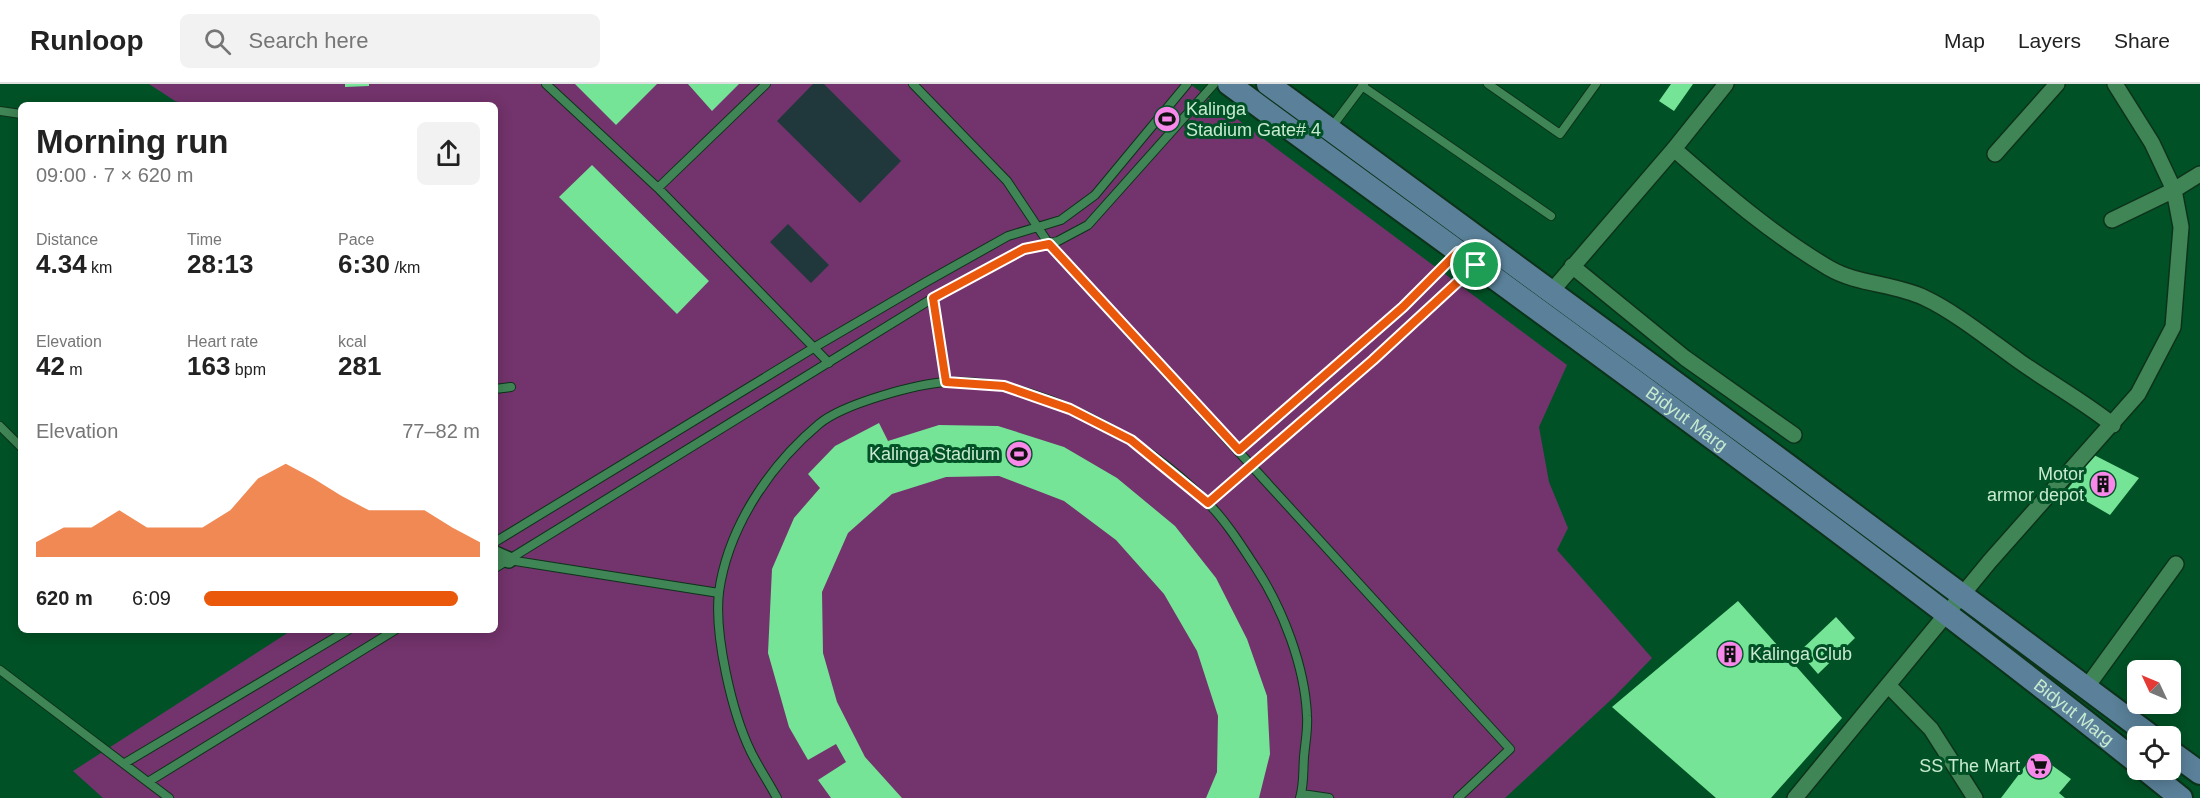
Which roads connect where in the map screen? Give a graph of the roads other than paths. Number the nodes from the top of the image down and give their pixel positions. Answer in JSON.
{"nodes":[{"id":1,"x":546,"y":84,"type":"edge"},
{"id":2,"x":766,"y":84,"type":"edge"},
{"id":3,"x":913,"y":84,"type":"edge"},
{"id":4,"x":1187,"y":84,"type":"edge"},
{"id":5,"x":1214,"y":84,"type":"edge"},
{"id":6,"x":1229,"y":84,"type":"edge"},
{"id":7,"x":1268,"y":84,"type":"edge"},
{"id":8,"x":1488,"y":84,"type":"edge"},
{"id":9,"x":1596,"y":84,"type":"edge"},
{"id":10,"x":1726,"y":84,"type":"edge"},
{"id":11,"x":2056,"y":84,"type":"edge"},
{"id":12,"x":2115,"y":84,"type":"edge"},
{"id":13,"x":1363,"y":85,"type":"edge"},
{"id":14,"x":0,"y":111,"type":"edge"},
{"id":15,"x":18,"y":114,"type":"edge"},
{"id":16,"x":1330,"y":129,"type":"junction"},
{"id":17,"x":1674,"y":149,"type":"junction"},
{"id":18,"x":1995,"y":154,"type":"dead end"},
{"id":19,"x":2200,"y":174,"type":"edge"},
{"id":20,"x":658,"y":189,"type":"junction"},
{"id":21,"x":2174,"y":190,"type":"junction"},
{"id":22,"x":1551,"y":216,"type":"dead end"},
{"id":23,"x":2112,"y":220,"type":"dead end"},
{"id":24,"x":1035,"y":226,"type":"junction"},
{"id":25,"x":1049,"y":244,"type":"junction"},
{"id":26,"x":1458,"y":252,"type":"junction"},
{"id":27,"x":1476,"y":265,"type":"junction"},
{"id":28,"x":1572,"y":266,"type":"junction"},
{"id":29,"x":1551,"y":292,"type":"junction"},
{"id":30,"x":933,"y":298,"type":"junction"},
{"id":31,"x":814,"y":346,"type":"junction"},
{"id":32,"x":829,"y":363,"type":"junction"},
{"id":33,"x":946,"y":382,"type":"junction"},
{"id":34,"x":511,"y":387,"type":"dead end"},
{"id":35,"x":498,"y":389,"type":"edge"},
{"id":36,"x":2113,"y":425,"type":"junction"},
{"id":37,"x":0,"y":426,"type":"edge"},
{"id":38,"x":1794,"y":435,"type":"dead end"},
{"id":39,"x":18,"y":444,"type":"edge"},
{"id":40,"x":1239,"y":450,"type":"junction"},
{"id":41,"x":1251,"y":464,"type":"junction"},
{"id":42,"x":1208,"y":503,"type":"junction"},
{"id":43,"x":498,"y":540,"type":"edge"},
{"id":44,"x":502,"y":557,"type":"edge"},
{"id":45,"x":2176,"y":564,"type":"dead end"},
{"id":46,"x":719,"y":593,"type":"junction"},
{"id":47,"x":1961,"y":595,"type":"junction"},
{"id":48,"x":1946,"y":613,"type":"junction"},
{"id":49,"x":343,"y":633,"type":"edge"},
{"id":50,"x":389,"y":633,"type":"edge"},
{"id":51,"x":0,"y":670,"type":"edge"},
{"id":52,"x":1888,"y":685,"type":"junction"},
{"id":53,"x":2086,"y":688,"type":"junction"},
{"id":54,"x":2137,"y":726,"type":"edge"},
{"id":55,"x":2127,"y":754,"type":"edge"},
{"id":56,"x":2181,"y":759,"type":"edge"},
{"id":57,"x":125,"y":763,"type":"junction"},
{"id":58,"x":2200,"y":773,"type":"edge"},
{"id":59,"x":2158,"y":780,"type":"edge"},
{"id":60,"x":148,"y":782,"type":"junction"},
{"id":61,"x":1301,"y":796,"type":"edge"},
{"id":62,"x":169,"y":798,"type":"edge"},
{"id":63,"x":777,"y":798,"type":"edge"},
{"id":64,"x":1329,"y":798,"type":"edge"},
{"id":65,"x":1458,"y":798,"type":"edge"},
{"id":66,"x":1795,"y":798,"type":"edge"},
{"id":67,"x":1975,"y":798,"type":"edge"},
{"id":68,"x":2181,"y":798,"type":"edge"}],
"edges":[{"from":1,"to":20,"type":"lane"},
{"from":2,"to":20,"type":"lane"},
{"from":3,"to":24,"type":"lane"},
{"from":4,"to":24,"type":"lane"},
{"from":5,"to":25,"type":"lane"},
{"from":6,"to":26,"type":"main road","name":"Bidyut Marg"},
{"from":7,"to":16,"type":"main road","name":"Bidyut Marg"},
{"from":8,"to":9,"type":"lane"},
{"from":10,"to":17,"type":"street"},
{"from":11,"to":18,"type":"street"},
{"from":12,"to":21,"type":"street"},
{"from":13,"to":16,"type":"lane"},
{"from":13,"to":22,"type":"lane"},
{"from":14,"to":15,"type":"lane"},
{"from":16,"to":29,"type":"main road","name":"Bidyut Marg"},
{"from":17,"to":28,"type":"street"},
{"from":17,"to":36,"type":"street"},
{"from":19,"to":21,"type":"street"},
{"from":20,"to":31,"type":"lane"},
{"from":21,"to":23,"type":"street"},
{"from":21,"to":36,"type":"street"},
{"from":24,"to":25,"type":"lane"},
{"from":24,"to":31,"type":"lane"},
{"from":25,"to":30,"type":"lane"},
{"from":25,"to":40,"type":"lane"},
{"from":26,"to":27,"type":"main road","name":"Bidyut Marg"},
{"from":26,"to":40,"type":"lane"},
{"from":27,"to":41,"type":"lane"},
{"from":27,"to":48,"type":"main road","name":"Bidyut Marg"},
{"from":28,"to":29,"type":"street"},
{"from":28,"to":38,"type":"street"},
{"from":29,"to":47,"type":"main road","name":"Bidyut Marg"},
{"from":30,"to":32,"type":"lane"},
{"from":30,"to":33,"type":"lane"},
{"from":31,"to":32,"type":"lane"},
{"from":31,"to":43,"type":"lane"},
{"from":32,"to":44,"type":"lane"},
{"from":33,"to":42,"type":"lane"},
{"from":33,"to":46,"type":"lane"},
{"from":34,"to":35,"type":"lane"},
{"from":36,"to":47,"type":"street"},
{"from":37,"to":39,"type":"lane"},
{"from":40,"to":41,"type":"lane"},
{"from":41,"to":42,"type":"lane"},
{"from":41,"to":65,"type":"lane"},
{"from":42,"to":61,"type":"lane"},
{"from":44,"to":46,"type":"lane"},
{"from":45,"to":53,"type":"street"},
{"from":46,"to":63,"type":"lane"},
{"from":47,"to":48,"type":"street"},
{"from":47,"to":53,"type":"main road","name":"Bidyut Marg"},
{"from":48,"to":52,"type":"street"},
{"from":48,"to":55,"type":"main road","name":"Bidyut Marg"},
{"from":49,"to":57,"type":"lane"},
{"from":50,"to":60,"type":"lane"},
{"from":51,"to":57,"type":"lane"},
{"from":52,"to":66,"type":"street"},
{"from":52,"to":67,"type":"street"},
{"from":53,"to":54,"type":"main road","name":"Bidyut Marg"},
{"from":56,"to":58,"type":"main road"},
{"from":57,"to":60,"type":"lane"},
{"from":59,"to":68,"type":"main road"},
{"from":60,"to":62,"type":"lane"},
{"from":61,"to":64,"type":"lane"}]}
